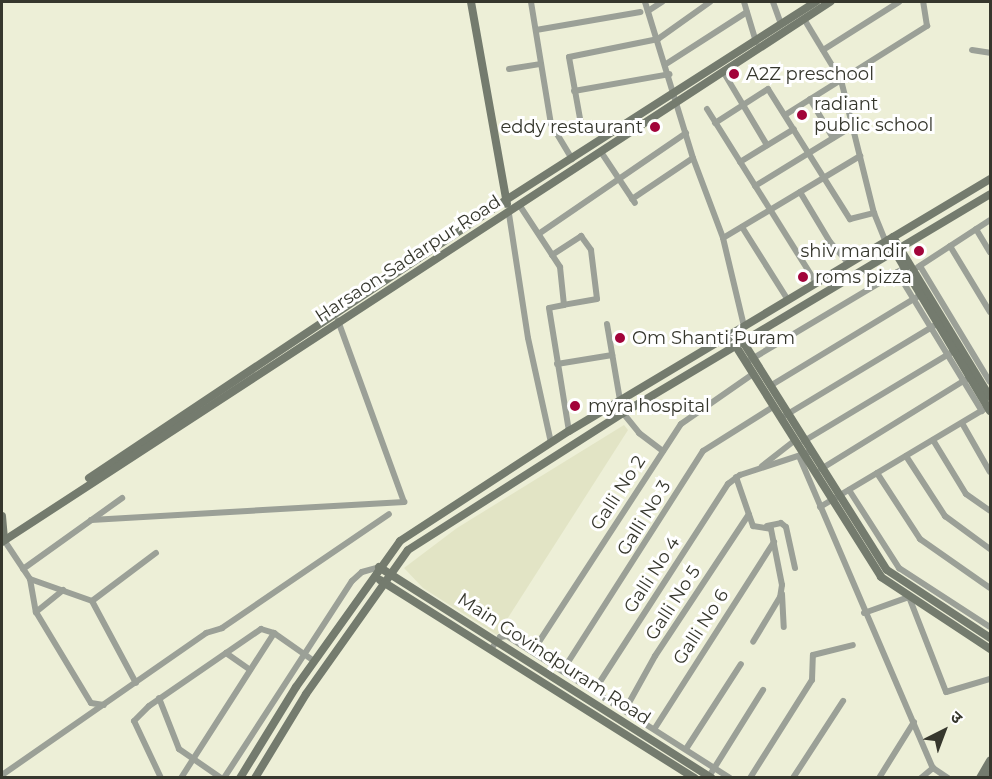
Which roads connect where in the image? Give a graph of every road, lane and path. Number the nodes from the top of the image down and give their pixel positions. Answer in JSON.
{"nodes":[{"id":1,"x":471,"y":2,"type":"edge"},
{"id":2,"x":531,"y":2,"type":"edge"},
{"id":3,"x":645,"y":2,"type":"edge"},
{"id":4,"x":662,"y":2,"type":"edge"},
{"id":5,"x":710,"y":2,"type":"edge"},
{"id":6,"x":744,"y":2,"type":"edge"},
{"id":7,"x":773,"y":2,"type":"edge"},
{"id":8,"x":816,"y":2,"type":"edge"},
{"id":9,"x":830,"y":2,"type":"edge"},
{"id":10,"x":899,"y":2,"type":"edge"},
{"id":11,"x":923,"y":2,"type":"edge"},
{"id":12,"x":648,"y":11,"type":"junction"},
{"id":13,"x":640,"y":12,"type":"dead end"},
{"id":14,"x":747,"y":12,"type":"junction"},
{"id":15,"x":804,"y":19,"type":"junction"},
{"id":16,"x":781,"y":24,"type":"junction"},
{"id":17,"x":536,"y":30,"type":"junction"},
{"id":18,"x":658,"y":39,"type":"junction"},
{"id":19,"x":756,"y":42,"type":"junction"},
{"id":20,"x":823,"y":50,"type":"junction"},
{"id":21,"x":972,"y":50,"type":"dead end"},
{"id":22,"x":990,"y":53,"type":"edge"},
{"id":23,"x":540,"y":64,"type":"junction"},
{"id":24,"x":666,"y":64,"type":"junction"},
{"id":25,"x":509,"y":69,"type":"dead end"},
{"id":26,"x":724,"y":73,"type":"junction"},
{"id":27,"x":670,"y":74,"type":"junction"},
{"id":28,"x":841,"y":80,"type":"junction"},
{"id":29,"x":574,"y":92,"type":"junction"},
{"id":30,"x":676,"y":98,"type":"junction"},
{"id":31,"x":810,"y":99,"type":"junction"},
{"id":32,"x":743,"y":105,"type":"junction"},
{"id":33,"x":706,"y":109,"type":"dead end"},
{"id":34,"x":785,"y":115,"type":"junction"},
{"id":35,"x":715,"y":123,"type":"junction"},
{"id":36,"x":581,"y":124,"type":"dead end"},
{"id":37,"x":853,"y":126,"type":"junction"},
{"id":38,"x":794,"y":129,"type":"junction"},
{"id":39,"x":686,"y":133,"type":"junction"},
{"id":40,"x":833,"y":138,"type":"junction"},
{"id":41,"x":767,"y":145,"type":"junction"},
{"id":42,"x":601,"y":152,"type":"junction"},
{"id":43,"x":809,"y":153,"type":"junction"},
{"id":44,"x":860,"y":156,"type":"junction"},
{"id":45,"x":693,"y":158,"type":"junction"},
{"id":46,"x":572,"y":159,"type":"junction"},
{"id":47,"x":740,"y":162,"type":"junction"},
{"id":48,"x":825,"y":177,"type":"junction"},
{"id":49,"x":619,"y":179,"type":"junction"},
{"id":50,"x":990,"y":179,"type":"edge"},
{"id":51,"x":755,"y":186,"type":"junction"},
{"id":52,"x":800,"y":192,"type":"junction"},
{"id":53,"x":990,"y":194,"type":"edge"},
{"id":54,"x":506,"y":200,"type":"junction"},
{"id":55,"x":520,"y":206,"type":"junction"},
{"id":56,"x":770,"y":210,"type":"junction"},
{"id":57,"x":874,"y":213,"type":"junction"},
{"id":58,"x":509,"y":214,"type":"junction"},
{"id":59,"x":990,"y":220,"type":"edge"},
{"id":60,"x":742,"y":227,"type":"junction"},
{"id":61,"x":976,"y":229,"type":"junction"},
{"id":62,"x":540,"y":233,"type":"junction"},
{"id":63,"x":723,"y":238,"type":"junction"},
{"id":64,"x":889,"y":240,"type":"junction"},
{"id":65,"x":950,"y":246,"type":"junction"},
{"id":66,"x":897,"y":250,"type":"junction"},
{"id":67,"x":990,"y":252,"type":"edge"},
{"id":68,"x":552,"y":255,"type":"junction"},
{"id":69,"x":849,"y":264,"type":"junction"},
{"id":70,"x":908,"y":269,"type":"junction"},
{"id":71,"x":816,"y":284,"type":"junction"},
{"id":72,"x":917,"y":297,"type":"junction"},
{"id":73,"x":788,"y":300,"type":"junction"},
{"id":74,"x":564,"y":305,"type":"junction"},
{"id":75,"x":990,"y":312,"type":"edge"},
{"id":76,"x":336,"y":313,"type":"junction"},
{"id":77,"x":338,"y":323,"type":"junction"},
{"id":78,"x":607,"y":324,"type":"dead end"},
{"id":79,"x":934,"y":326,"type":"junction"},
{"id":80,"x":736,"y":331,"type":"junction"},
{"id":81,"x":738,"y":343,"type":"junction"},
{"id":82,"x":951,"y":353,"type":"junction"},
{"id":83,"x":612,"y":355,"type":"junction"},
{"id":84,"x":749,"y":360,"type":"junction"},
{"id":85,"x":557,"y":364,"type":"junction"},
{"id":86,"x":753,"y":374,"type":"junction"},
{"id":87,"x":967,"y":379,"type":"junction"},
{"id":88,"x":990,"y":382,"type":"edge"},
{"id":89,"x":770,"y":386,"type":"junction"},
{"id":90,"x":990,"y":397,"type":"edge"},
{"id":91,"x":620,"y":400,"type":"junction"},
{"id":92,"x":773,"y":407,"type":"junction"},
{"id":93,"x":987,"y":409,"type":"edge"},
{"id":94,"x":623,"y":413,"type":"junction"},
{"id":95,"x":784,"y":416,"type":"junction"},
{"id":96,"x":962,"y":423,"type":"junction"},
{"id":97,"x":569,"y":431,"type":"junction"},
{"id":98,"x":933,"y":440,"type":"junction"},
{"id":99,"x":794,"y":441,"type":"junction"},
{"id":100,"x":804,"y":441,"type":"junction"},
{"id":101,"x":551,"y":443,"type":"junction"},
{"id":102,"x":663,"y":451,"type":"junction"},
{"id":103,"x":804,"y":454,"type":"junction"},
{"id":104,"x":906,"y":456,"type":"junction"},
{"id":105,"x":758,"y":469,"type":"junction"},
{"id":106,"x":820,"y":469,"type":"junction"},
{"id":107,"x":990,"y":472,"type":"edge"},
{"id":108,"x":877,"y":473,"type":"junction"},
{"id":109,"x":736,"y":477,"type":"junction"},
{"id":110,"x":849,"y":490,"type":"junction"},
{"id":111,"x":122,"y":498,"type":"dead end"},
{"id":112,"x":834,"y":499,"type":"junction"},
{"id":113,"x":820,"y":507,"type":"junction"},
{"id":114,"x":990,"y":511,"type":"edge"},
{"id":115,"x":389,"y":514,"type":"dead end"},
{"id":116,"x":749,"y":514,"type":"junction"},
{"id":117,"x":2,"y":516,"type":"edge"},
{"id":118,"x":91,"y":520,"type":"junction"},
{"id":119,"x":767,"y":525,"type":"junction"},
{"id":120,"x":2,"y":538,"type":"edge"},
{"id":121,"x":774,"y":542,"type":"junction"},
{"id":122,"x":990,"y":549,"type":"edge"},
{"id":123,"x":156,"y":553,"type":"dead end"},
{"id":124,"x":379,"y":567,"type":"junction"},
{"id":125,"x":23,"y":568,"type":"junction"},
{"id":126,"x":795,"y":568,"type":"dead end"},
{"id":127,"x":389,"y":574,"type":"junction"},
{"id":128,"x":373,"y":575,"type":"junction"},
{"id":129,"x":30,"y":579,"type":"junction"},
{"id":130,"x":383,"y":582,"type":"junction"},
{"id":131,"x":990,"y":588,"type":"edge"},
{"id":132,"x":63,"y":590,"type":"junction"},
{"id":133,"x":782,"y":590,"type":"junction"},
{"id":134,"x":909,"y":597,"type":"junction"},
{"id":135,"x":92,"y":601,"type":"junction"},
{"id":136,"x":36,"y":612,"type":"junction"},
{"id":137,"x":864,"y":613,"type":"junction"},
{"id":138,"x":784,"y":627,"type":"dead end"},
{"id":139,"x":990,"y":627,"type":"edge"},
{"id":140,"x":274,"y":633,"type":"junction"},
{"id":141,"x":990,"y":638,"type":"edge"},
{"id":142,"x":753,"y":642,"type":"dead end"},
{"id":143,"x":494,"y":645,"type":"junction"},
{"id":144,"x":853,"y":645,"type":"dead end"},
{"id":145,"x":990,"y":648,"type":"edge"},
{"id":146,"x":533,"y":651,"type":"junction"},
{"id":147,"x":226,"y":653,"type":"junction"},
{"id":148,"x":303,"y":654,"type":"junction"},
{"id":149,"x":314,"y":661,"type":"junction"},
{"id":150,"x":741,"y":664,"type":"dead end"},
{"id":151,"x":250,"y":670,"type":"junction"},
{"id":152,"x":563,"y":670,"type":"junction"},
{"id":153,"x":990,"y":679,"type":"edge"},
{"id":154,"x":136,"y":683,"type":"junction"},
{"id":155,"x":594,"y":690,"type":"junction"},
{"id":156,"x":763,"y":690,"type":"dead end"},
{"id":157,"x":159,"y":698,"type":"junction"},
{"id":158,"x":843,"y":701,"type":"dead end"},
{"id":159,"x":104,"y":705,"type":"junction"},
{"id":160,"x":625,"y":710,"type":"junction"},
{"id":161,"x":914,"y":722,"type":"junction"},
{"id":162,"x":654,"y":728,"type":"junction"},
{"id":163,"x":686,"y":749,"type":"junction"},
{"id":164,"x":192,"y":759,"type":"junction"},
{"id":165,"x":990,"y":761,"type":"edge"},
{"id":166,"x":714,"y":767,"type":"junction"},
{"id":167,"x":933,"y":768,"type":"junction"},
{"id":168,"x":2,"y":775,"type":"edge"},
{"id":169,"x":160,"y":777,"type":"edge"},
{"id":170,"x":181,"y":777,"type":"edge"},
{"id":171,"x":222,"y":777,"type":"edge"},
{"id":172,"x":240,"y":777,"type":"edge"},
{"id":173,"x":255,"y":777,"type":"edge"},
{"id":174,"x":695,"y":777,"type":"edge"},
{"id":175,"x":710,"y":777,"type":"edge"},
{"id":176,"x":730,"y":777,"type":"edge"},
{"id":177,"x":750,"y":777,"type":"edge"},
{"id":178,"x":793,"y":777,"type":"edge"},
{"id":179,"x":879,"y":777,"type":"edge"},
{"id":180,"x":921,"y":777,"type":"edge"},
{"id":181,"x":948,"y":777,"type":"edge"},
{"id":182,"x":980,"y":777,"type":"edge"}],
"edges":[{"from":1,"to":54,"type":"street"},
{"from":2,"to":17,"type":"street"},
{"from":3,"to":12,"type":"street"},
{"from":4,"to":12,"type":"street"},
{"from":5,"to":18,"type":"street"},
{"from":6,"to":14,"type":"street"},
{"from":7,"to":16,"type":"street"},
{"from":8,"to":16,"type":"street","name":"Harsaon-Sadarpur Road"},
{"from":9,"to":15,"type":"street","name":"Harsaon-Sadarpur Road"},
{"from":10,"to":20,"type":"street"},
{"from":11,"to":28,"type":"street"},
{"from":12,"to":18,"type":"street"},
{"from":13,"to":17,"type":"street"},
{"from":14,"to":19,"type":"street"},
{"from":14,"to":24,"type":"street"},
{"from":15,"to":20,"type":"street"},
{"from":15,"to":26,"type":"street","name":"Harsaon-Sadarpur Road"},
{"from":16,"to":19,"type":"street","name":"Harsaon-Sadarpur Road"},
{"from":17,"to":23,"type":"street"},
{"from":18,"to":24,"type":"street"},
{"from":18,"to":29,"type":"street"},
{"from":19,"to":30,"type":"street","name":"Harsaon-Sadarpur Road"},
{"from":20,"to":28,"type":"street"},
{"from":21,"to":22,"type":"street"},
{"from":23,"to":25,"type":"street"},
{"from":23,"to":46,"type":"street"},
{"from":24,"to":27,"type":"street"},
{"from":26,"to":30,"type":"street","name":"Harsaon-Sadarpur Road"},
{"from":26,"to":32,"type":"street"},
{"from":27,"to":29,"type":"street"},
{"from":27,"to":30,"type":"street"},
{"from":28,"to":31,"type":"street"},
{"from":28,"to":37,"type":"street"},
{"from":29,"to":36,"type":"street"},
{"from":30,"to":39,"type":"street"},
{"from":30,"to":42,"type":"street","name":"Harsaon-Sadarpur Road"},
{"from":30,"to":46,"type":"street","name":"Harsaon-Sadarpur Road"},
{"from":31,"to":34,"type":"street"},
{"from":31,"to":40,"type":"street"},
{"from":32,"to":34,"type":"street"},
{"from":32,"to":35,"type":"street"},
{"from":32,"to":41,"type":"street"},
{"from":33,"to":35,"type":"street"},
{"from":34,"to":38,"type":"street"},
{"from":35,"to":47,"type":"street"},
{"from":37,"to":40,"type":"street"},
{"from":37,"to":44,"type":"street"},
{"from":38,"to":41,"type":"street"},
{"from":38,"to":43,"type":"street"},
{"from":39,"to":45,"type":"street"},
{"from":39,"to":49,"type":"street"},
{"from":40,"to":43,"type":"street"},
{"from":41,"to":47,"type":"street"},
{"from":42,"to":49,"type":"street"},
{"from":42,"to":55,"type":"street","name":"Harsaon-Sadarpur Road"},
{"from":43,"to":48,"type":"street"},
{"from":43,"to":51,"type":"street"},
{"from":44,"to":48,"type":"street"},
{"from":44,"to":57,"type":"street"},
{"from":45,"to":49,"type":"street"},
{"from":45,"to":63,"type":"street"},
{"from":46,"to":54,"type":"street","name":"Harsaon-Sadarpur Road"},
{"from":47,"to":51,"type":"street"},
{"from":48,"to":52,"type":"street"},
{"from":48,"to":57,"type":"street"},
{"from":49,"to":62,"type":"street"},
{"from":50,"to":64,"type":"street"},
{"from":51,"to":56,"type":"street"},
{"from":52,"to":56,"type":"street"},
{"from":52,"to":69,"type":"street"},
{"from":53,"to":66,"type":"street"},
{"from":54,"to":58,"type":"street"},
{"from":54,"to":76,"type":"street","name":"Harsaon-Sadarpur Road"},
{"from":55,"to":58,"type":"street","name":"Harsaon-Sadarpur Road"},
{"from":55,"to":62,"type":"street"},
{"from":56,"to":60,"type":"street"},
{"from":56,"to":71,"type":"street"},
{"from":57,"to":64,"type":"street"},
{"from":58,"to":77,"type":"street","name":"Harsaon-Sadarpur Road"},
{"from":58,"to":101,"type":"street"},
{"from":59,"to":61,"type":"street"},
{"from":60,"to":63,"type":"street"},
{"from":60,"to":73,"type":"street"},
{"from":61,"to":65,"type":"street"},
{"from":61,"to":67,"type":"street"},
{"from":62,"to":68,"type":"street"},
{"from":63,"to":80,"type":"street"},
{"from":64,"to":66,"type":"street"},
{"from":64,"to":69,"type":"street"},
{"from":65,"to":70,"type":"street"},
{"from":65,"to":75,"type":"street"},
{"from":66,"to":70,"type":"street"},
{"from":66,"to":81,"type":"street"},
{"from":68,"to":74,"type":"street"},
{"from":68,"to":74,"type":"street"},
{"from":69,"to":71,"type":"street"},
{"from":70,"to":72,"type":"street"},
{"from":70,"to":84,"type":"street"},
{"from":70,"to":88,"type":"street"},
{"from":70,"to":90,"type":"street"},
{"from":71,"to":73,"type":"street"},
{"from":72,"to":79,"type":"street"},
{"from":72,"to":89,"type":"street"},
{"from":73,"to":80,"type":"street"},
{"from":74,"to":85,"type":"street"},
{"from":76,"to":77,"type":"street"},
{"from":76,"to":120,"type":"street","name":"Harsaon-Sadarpur Road"},
{"from":77,"to":118,"type":"street"},
{"from":77,"to":120,"type":"street","name":"Harsaon-Sadarpur Road"},
{"from":78,"to":83,"type":"street"},
{"from":79,"to":82,"type":"street"},
{"from":79,"to":95,"type":"street"},
{"from":80,"to":81,"type":"street"},
{"from":80,"to":91,"type":"street"},
{"from":81,"to":84,"type":"street"},
{"from":81,"to":94,"type":"street"},
{"from":82,"to":87,"type":"street"},
{"from":82,"to":100,"type":"street"},
{"from":83,"to":85,"type":"street"},
{"from":83,"to":91,"type":"street"},
{"from":84,"to":86,"type":"street"},
{"from":84,"to":89,"type":"street"},
{"from":85,"to":97,"type":"street"},
{"from":86,"to":92,"type":"street"},
{"from":86,"to":102,"type":"street","name":"Galli No 2"},
{"from":87,"to":93,"type":"street"},
{"from":87,"to":106,"type":"street"},
{"from":89,"to":95,"type":"street"},
{"from":91,"to":97,"type":"street"},
{"from":92,"to":95,"type":"street"},
{"from":92,"to":152,"type":"street","name":"Galli No 3"},
{"from":93,"to":96,"type":"street"},
{"from":94,"to":102,"type":"street"},
{"from":94,"to":127,"type":"street"},
{"from":95,"to":99,"type":"street"},
{"from":95,"to":100,"type":"street"},
{"from":96,"to":98,"type":"street"},
{"from":96,"to":107,"type":"street"},
{"from":97,"to":101,"type":"street"},
{"from":98,"to":104,"type":"street"},
{"from":98,"to":114,"type":"street"},
{"from":99,"to":103,"type":"street"},
{"from":99,"to":105,"type":"street"},
{"from":100,"to":103,"type":"street"},
{"from":101,"to":124,"type":"street"},
{"from":102,"to":146,"type":"street","name":"Galli No 2"},
{"from":103,"to":105,"type":"street"},
{"from":103,"to":106,"type":"street"},
{"from":103,"to":112,"type":"street"},
{"from":103,"to":113,"type":"street"},
{"from":104,"to":108,"type":"street"},
{"from":104,"to":122,"type":"street"},
{"from":105,"to":109,"type":"street"},
{"from":106,"to":112,"type":"street"},
{"from":108,"to":110,"type":"street"},
{"from":108,"to":131,"type":"street"},
{"from":109,"to":116,"type":"street"},
{"from":109,"to":155,"type":"street","name":"Galli No 4"},
{"from":110,"to":112,"type":"street"},
{"from":110,"to":139,"type":"street"},
{"from":111,"to":118,"type":"street"},
{"from":112,"to":113,"type":"street"},
{"from":112,"to":134,"type":"street"},
{"from":112,"to":141,"type":"street"},
{"from":113,"to":137,"type":"street"},
{"from":115,"to":154,"type":"street"},
{"from":116,"to":119,"type":"street"},
{"from":116,"to":160,"type":"street","name":"Galli No 5"},
{"from":117,"to":120,"type":"street"},
{"from":118,"to":125,"type":"street"},
{"from":119,"to":121,"type":"street"},
{"from":119,"to":126,"type":"street"},
{"from":120,"to":125,"type":"street"},
{"from":121,"to":133,"type":"street"},
{"from":121,"to":162,"type":"street","name":"Galli No 6"},
{"from":123,"to":135,"type":"street"},
{"from":124,"to":127,"type":"street","name":"Main Govindpuram Road"},
{"from":124,"to":128,"type":"street"},
{"from":124,"to":148,"type":"street"},
{"from":125,"to":129,"type":"street"},
{"from":127,"to":130,"type":"street"},
{"from":127,"to":143,"type":"street","name":"Main Govindpuram Road"},
{"from":128,"to":130,"type":"street","name":"Main Govindpuram Road"},
{"from":128,"to":149,"type":"street"},
{"from":129,"to":132,"type":"street"},
{"from":129,"to":136,"type":"street"},
{"from":130,"to":143,"type":"street","name":"Main Govindpuram Road"},
{"from":130,"to":173,"type":"street"},
{"from":132,"to":135,"type":"street"},
{"from":132,"to":136,"type":"street"},
{"from":133,"to":138,"type":"street"},
{"from":133,"to":142,"type":"street"},
{"from":134,"to":137,"type":"street"},
{"from":134,"to":145,"type":"street"},
{"from":134,"to":153,"type":"street"},
{"from":135,"to":154,"type":"street"},
{"from":136,"to":159,"type":"street"},
{"from":137,"to":161,"type":"street"},
{"from":140,"to":147,"type":"street"},
{"from":140,"to":148,"type":"street"},
{"from":140,"to":151,"type":"street"},
{"from":143,"to":146,"type":"street"},
{"from":143,"to":174,"type":"street","name":"Main Govindpuram Road"},
{"from":143,"to":175,"type":"street","name":"Main Govindpuram Road"},
{"from":144,"to":177,"type":"street"},
{"from":146,"to":152,"type":"street"},
{"from":147,"to":151,"type":"street"},
{"from":147,"to":157,"type":"street"},
{"from":148,"to":149,"type":"street"},
{"from":148,"to":171,"type":"street"},
{"from":149,"to":172,"type":"street"},
{"from":150,"to":163,"type":"street"},
{"from":151,"to":164,"type":"street"},
{"from":152,"to":155,"type":"street"},
{"from":154,"to":159,"type":"street"},
{"from":155,"to":160,"type":"street"},
{"from":156,"to":166,"type":"street"},
{"from":157,"to":164,"type":"street"},
{"from":157,"to":169,"type":"street"},
{"from":158,"to":178,"type":"street"},
{"from":159,"to":168,"type":"street"},
{"from":160,"to":162,"type":"street"},
{"from":161,"to":167,"type":"street"},
{"from":161,"to":179,"type":"street"},
{"from":162,"to":163,"type":"street"},
{"from":163,"to":166,"type":"street"},
{"from":164,"to":170,"type":"street"},
{"from":164,"to":171,"type":"street"},
{"from":165,"to":182,"type":"street"},
{"from":166,"to":175,"type":"street"},
{"from":166,"to":176,"type":"street"},
{"from":167,"to":180,"type":"street"},
{"from":167,"to":181,"type":"street"}]}
